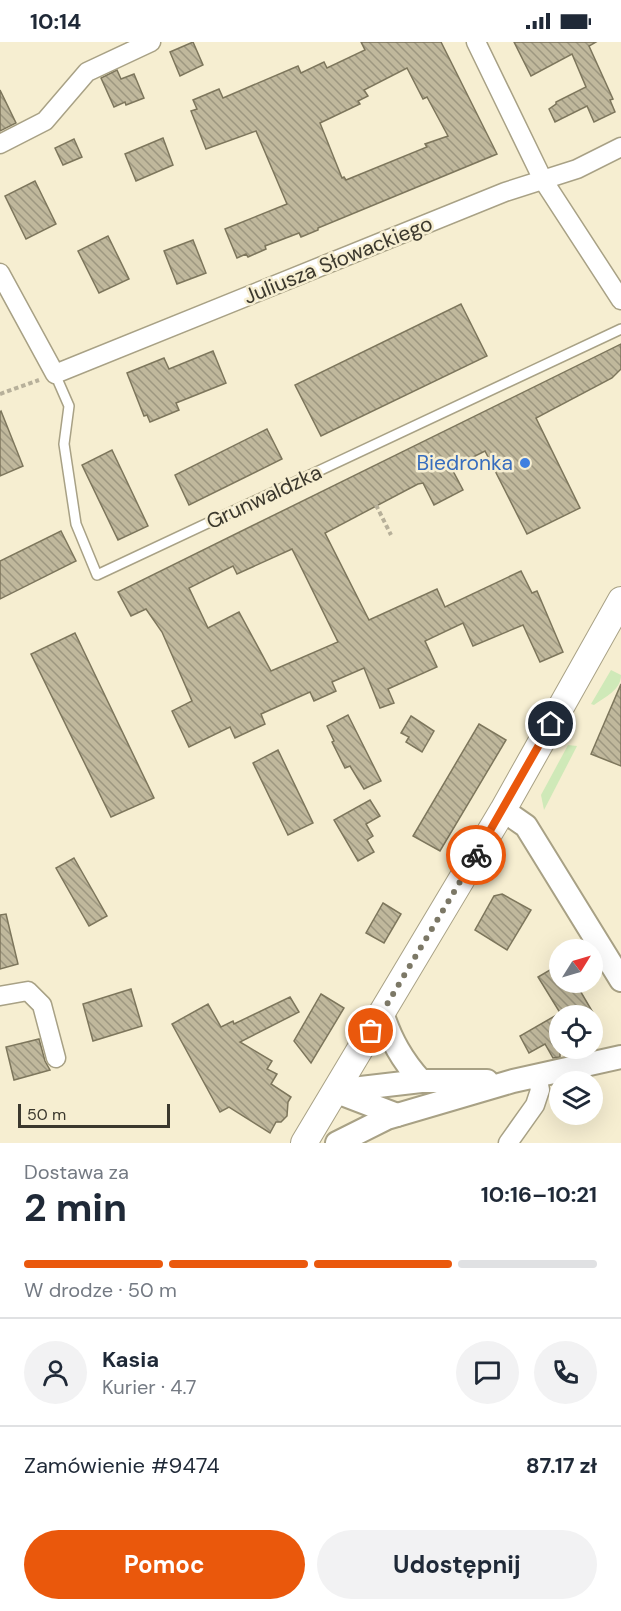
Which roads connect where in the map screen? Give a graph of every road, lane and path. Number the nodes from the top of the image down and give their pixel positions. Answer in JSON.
{"nodes":[{"id":1,"x":151,"y":42,"type":"edge"},
{"id":2,"x":476,"y":42,"type":"edge"},
{"id":3,"x":0,"y":144,"type":"edge"},
{"id":4,"x":621,"y":147,"type":"edge"},
{"id":5,"x":543,"y":180,"type":"junction"},
{"id":6,"x":0,"y":273,"type":"edge"},
{"id":7,"x":621,"y":300,"type":"edge"},
{"id":8,"x":621,"y":329,"type":"edge"},
{"id":9,"x":55,"y":374,"type":"junction"},
{"id":10,"x":0,"y":394,"type":"edge"},
{"id":11,"x":376,"y":505,"type":"dead end"},
{"id":12,"x":391,"y":535,"type":"dead end"},
{"id":13,"x":621,"y":600,"type":"edge"},
{"id":14,"x":503,"y":810,"type":"junction"},
{"id":15,"x":621,"y":980,"type":"edge"},
{"id":16,"x":0,"y":996,"type":"edge"},
{"id":17,"x":382,"y":1014,"type":"junction"},
{"id":18,"x":621,"y":1057,"type":"edge"},
{"id":19,"x":56,"y":1058,"type":"dead end"},
{"id":20,"x":537,"y":1076,"type":"junction"},
{"id":21,"x":420,"y":1081,"type":"junction"},
{"id":22,"x":513,"y":1081,"type":"junction"},
{"id":23,"x":335,"y":1092,"type":"junction"},
{"id":24,"x":397,"y":1115,"type":"junction"},
{"id":25,"x":304,"y":1143,"type":"edge"},
{"id":26,"x":337,"y":1143,"type":"edge"},
{"id":27,"x":508,"y":1143,"type":"edge"}],
"edges":[{"from":1,"to":3,"type":"street"},
{"from":2,"to":5,"type":"street"},
{"from":4,"to":5,"type":"street","name":"Juliusza Słowackiego"},
{"from":5,"to":7,"type":"street"},
{"from":5,"to":9,"type":"street","name":"Juliusza Słowackiego"},
{"from":6,"to":9,"type":"street"},
{"from":8,"to":9,"type":"lane","name":"Grunwaldzka"},
{"from":9,"to":10,"type":"path"},
{"from":11,"to":12,"type":"path"},
{"from":13,"to":14,"type":"main road"},
{"from":14,"to":15,"type":"street"},
{"from":14,"to":17,"type":"main road"},
{"from":16,"to":19,"type":"street"},
{"from":17,"to":21,"type":"street"},
{"from":17,"to":23,"type":"main road"},
{"from":18,"to":20,"type":"street"},
{"from":20,"to":22,"type":"street"},
{"from":20,"to":27,"type":"street"},
{"from":21,"to":22,"type":"street"},
{"from":21,"to":23,"type":"street"},
{"from":22,"to":24,"type":"street"},
{"from":23,"to":24,"type":"street"},
{"from":23,"to":25,"type":"main road"},
{"from":24,"to":26,"type":"street"}]}
